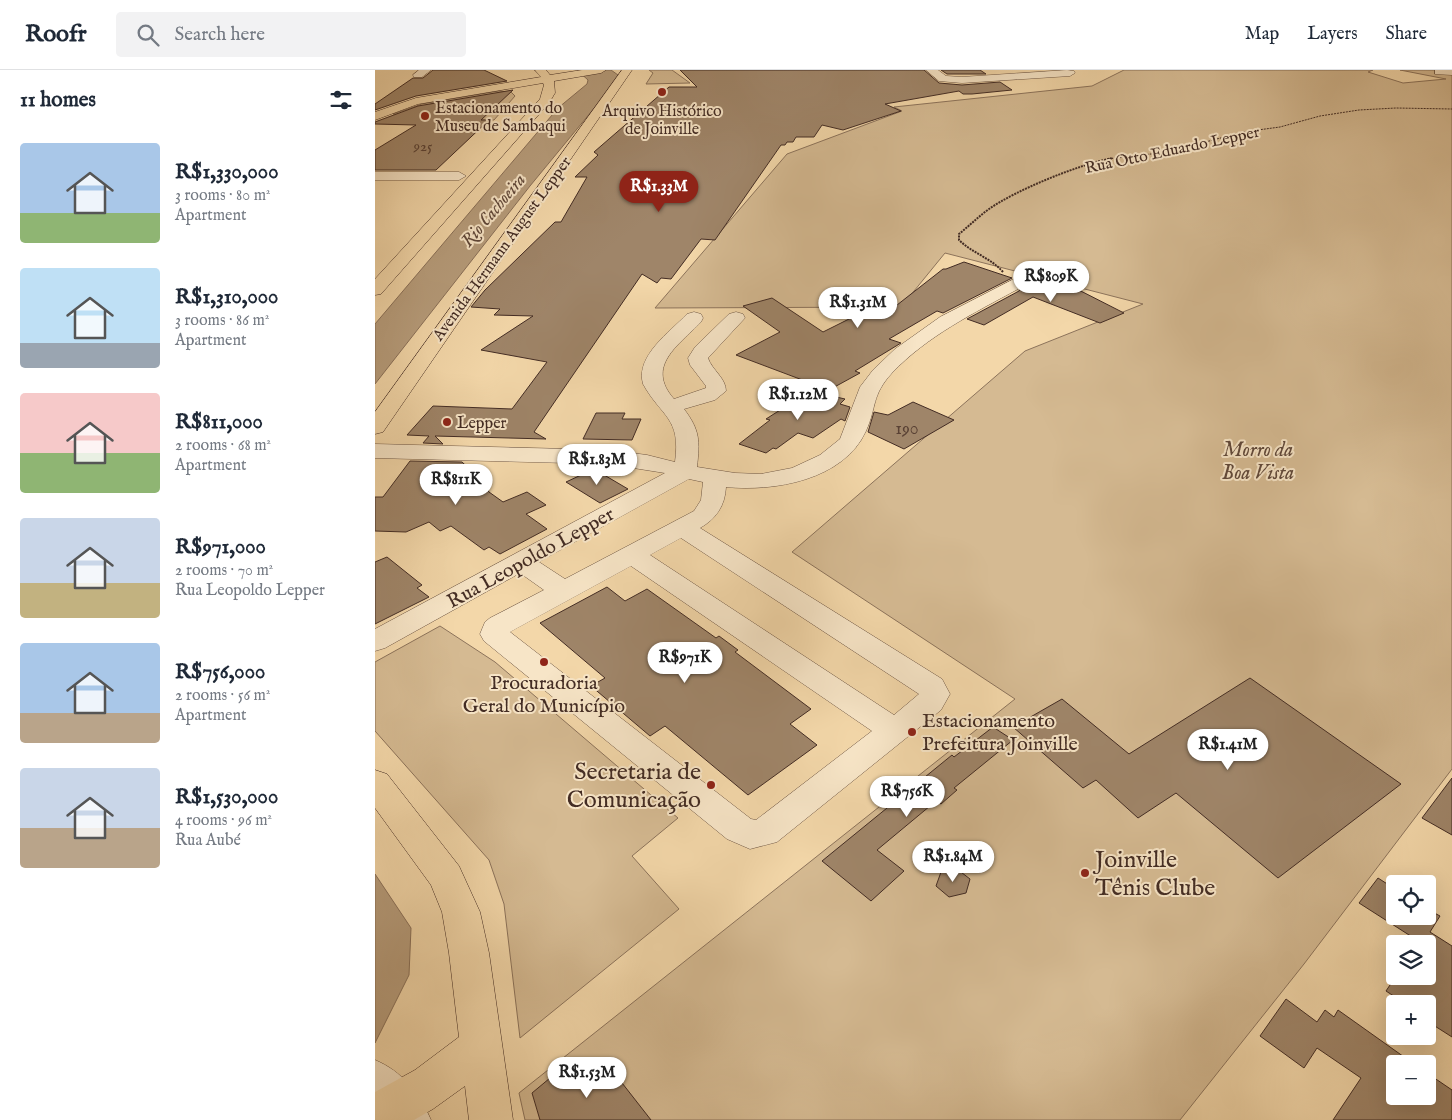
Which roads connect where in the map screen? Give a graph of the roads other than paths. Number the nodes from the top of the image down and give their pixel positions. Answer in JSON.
{"nodes":[{"id":1,"x":522,"y":70,"type":"edge"},
{"id":2,"x":601,"y":70,"type":"edge"},
{"id":3,"x":627,"y":70,"type":"edge"},
{"id":4,"x":931,"y":70,"type":"edge"},
{"id":5,"x":1439,"y":72,"type":"dead end"},
{"id":6,"x":1452,"y":72,"type":"edge"},
{"id":7,"x":1070,"y":73,"type":"dead end"},
{"id":8,"x":544,"y":74,"type":"edge"},
{"id":9,"x":532,"y":92,"type":"junction"},
{"id":10,"x":416,"y":101,"type":"junction"},
{"id":11,"x":375,"y":103,"type":"edge"},
{"id":12,"x":375,"y":116,"type":"edge"},
{"id":13,"x":375,"y":176,"type":"edge"},
{"id":14,"x":459,"y":176,"type":"junction"},
{"id":15,"x":440,"y":197,"type":"dead end"},
{"id":16,"x":1012,"y":284,"type":"road end"},
{"id":17,"x":375,"y":290,"type":"edge"},
{"id":18,"x":694,"y":318,"type":"dead end"},
{"id":19,"x":736,"y":318,"type":"dead end"},
{"id":20,"x":671,"y":406,"type":"junction"},
{"id":21,"x":375,"y":427,"type":"edge"},
{"id":22,"x":375,"y":451,"type":"edge"},
{"id":23,"x":685,"y":472,"type":"junction"},
{"id":24,"x":715,"y":478,"type":"junction"},
{"id":25,"x":682,"y":528,"type":"junction"},
{"id":26,"x":633,"y":554,"type":"junction"},
{"id":27,"x":521,"y":562,"type":"junction"},
{"id":28,"x":564,"y":591,"type":"junction"},
{"id":29,"x":375,"y":641,"type":"edge"},
{"id":30,"x":895,"y":730,"type":"junction"},
{"id":31,"x":375,"y":783,"type":"edge"},
{"id":32,"x":480,"y":1046,"type":"junction"},
{"id":33,"x":390,"y":1105,"type":"edge"},
{"id":34,"x":491,"y":1120,"type":"edge"}],
"edges":[{"from":1,"to":9,"type":"main road"},
{"from":2,"to":8,"type":"main road"},
{"from":3,"to":21,"type":"main road","name":"Avenida Hermann August Lepper"},
{"from":4,"to":7,"type":"street"},
{"from":5,"to":6,"type":"street"},
{"from":8,"to":9,"type":"main road"},
{"from":8,"to":17,"type":"main road"},
{"from":9,"to":10,"type":"main road"},
{"from":9,"to":14,"type":"main road"},
{"from":10,"to":11,"type":"main road"},
{"from":10,"to":12,"type":"main road"},
{"from":13,"to":14,"type":"street"},
{"from":14,"to":15,"type":"main road"},
{"from":16,"to":24,"type":"street"},
{"from":18,"to":20,"type":"street"},
{"from":19,"to":20,"type":"street"},
{"from":20,"to":23,"type":"street"},
{"from":22,"to":23,"type":"street"},
{"from":23,"to":24,"type":"street"},
{"from":23,"to":27,"type":"street","name":"Rua Leopoldo Lepper"},
{"from":24,"to":25,"type":"street"},
{"from":25,"to":26,"type":"street"},
{"from":25,"to":30,"type":"street"},
{"from":26,"to":28,"type":"street"},
{"from":26,"to":30,"type":"street"},
{"from":27,"to":28,"type":"street"},
{"from":27,"to":29,"type":"street","name":"Rua Leopoldo Lepper"},
{"from":28,"to":30,"type":"street"},
{"from":31,"to":32,"type":"main road"},
{"from":32,"to":33,"type":"main road"},
{"from":32,"to":34,"type":"main road"}]}
